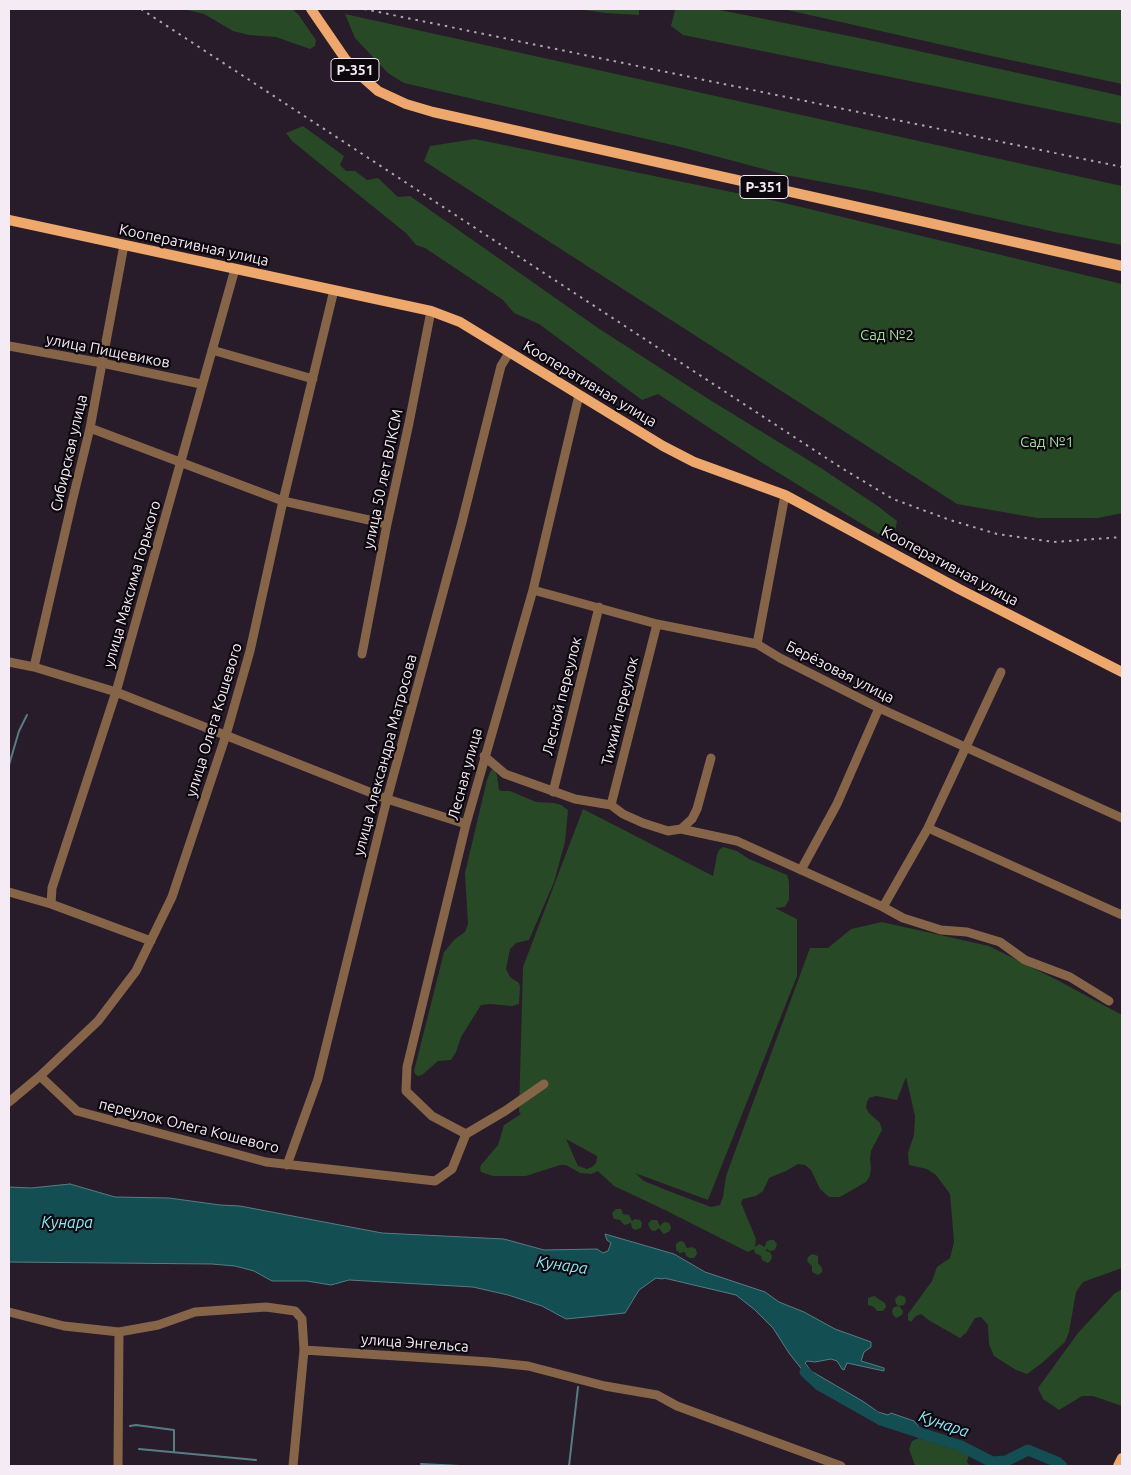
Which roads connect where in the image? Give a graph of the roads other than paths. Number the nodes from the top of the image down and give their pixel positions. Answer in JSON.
{"nodes":[{"id":1,"x":311,"y":9,"type":"edge"},
{"id":2,"x":9,"y":220,"type":"edge"},
{"id":3,"x":124,"y":245,"type":"junction"},
{"id":4,"x":1122,"y":266,"type":"edge"},
{"id":5,"x":235,"y":269,"type":"junction"},
{"id":6,"x":334,"y":290,"type":"junction"},
{"id":7,"x":431,"y":311,"type":"junction"},
{"id":8,"x":9,"y":346,"type":"edge"},
{"id":9,"x":212,"y":350,"type":"junction"},
{"id":10,"x":510,"y":353,"type":"junction"},
{"id":11,"x":102,"y":363,"type":"junction"},
{"id":12,"x":313,"y":379,"type":"junction"},
{"id":13,"x":201,"y":384,"type":"junction"},
{"id":14,"x":579,"y":395,"type":"junction"},
{"id":15,"x":90,"y":428,"type":"junction"},
{"id":16,"x":180,"y":462,"type":"junction"},
{"id":17,"x":785,"y":495,"type":"junction"},
{"id":18,"x":283,"y":501,"type":"junction"},
{"id":19,"x":387,"y":524,"type":"junction"},
{"id":20,"x":533,"y":590,"type":"junction"},
{"id":21,"x":599,"y":607,"type":"junction"},
{"id":22,"x":657,"y":624,"type":"junction"},
{"id":23,"x":757,"y":644,"type":"junction"},
{"id":24,"x":362,"y":654,"type":"dead end"},
{"id":25,"x":9,"y":662,"type":"edge"},
{"id":26,"x":34,"y":667,"type":"junction"},
{"id":27,"x":1001,"y":672,"type":"dead end"},
{"id":28,"x":1122,"y":672,"type":"edge"},
{"id":29,"x":116,"y":692,"type":"junction"},
{"id":30,"x":879,"y":708,"type":"junction"},
{"id":31,"x":226,"y":735,"type":"junction"},
{"id":32,"x":967,"y":747,"type":"junction"},
{"id":33,"x":484,"y":756,"type":"junction"},
{"id":34,"x":711,"y":758,"type":"dead end"},
{"id":35,"x":553,"y":792,"type":"junction"},
{"id":36,"x":387,"y":799,"type":"junction"},
{"id":37,"x":610,"y":805,"type":"junction"},
{"id":38,"x":1122,"y":818,"type":"edge"},
{"id":39,"x":466,"y":824,"type":"junction"},
{"id":40,"x":928,"y":828,"type":"junction"},
{"id":41,"x":681,"y":829,"type":"junction"},
{"id":42,"x":801,"y":870,"type":"junction"},
{"id":43,"x":9,"y":893,"type":"edge"},
{"id":44,"x":51,"y":904,"type":"junction"},
{"id":45,"x":883,"y":907,"type":"junction"},
{"id":46,"x":1122,"y":915,"type":"edge"},
{"id":47,"x":150,"y":940,"type":"junction"},
{"id":48,"x":1109,"y":1001,"type":"dead end"},
{"id":49,"x":40,"y":1076,"type":"junction"},
{"id":50,"x":544,"y":1084,"type":"dead end"},
{"id":51,"x":9,"y":1102,"type":"edge"},
{"id":52,"x":466,"y":1134,"type":"junction"},
{"id":53,"x":287,"y":1164,"type":"junction"},
{"id":54,"x":9,"y":1312,"type":"edge"},
{"id":55,"x":119,"y":1332,"type":"junction"},
{"id":56,"x":304,"y":1350,"type":"junction"},
{"id":57,"x":1122,"y":1458,"type":"edge"},
{"id":58,"x":118,"y":1466,"type":"edge"},
{"id":59,"x":293,"y":1466,"type":"edge"},
{"id":60,"x":841,"y":1466,"type":"edge"},
{"id":61,"x":1118,"y":1466,"type":"edge"}],
"edges":[{"from":1,"to":4,"type":"main road","number":"Р-351"},
{"from":2,"to":3,"type":"main road","name":"Кооперативная улица"},
{"from":3,"to":5,"type":"main road","name":"Кооперативная улица"},
{"from":3,"to":11,"type":"street","name":"Сибирская улица"},
{"from":5,"to":6,"type":"main road","name":"Кооперативная улица"},
{"from":5,"to":9,"type":"street","name":"улица Максима Горького"},
{"from":6,"to":7,"type":"main road","name":"Кооперативная улица"},
{"from":6,"to":12,"type":"street","name":"улица Олега Кошевого"},
{"from":7,"to":10,"type":"main road","name":"Кооперативная улица"},
{"from":7,"to":19,"type":"street","name":"улица 50 лет ВЛКСМ"},
{"from":8,"to":11,"type":"street","name":"улица Пищевиков"},
{"from":9,"to":12,"type":"street"},
{"from":9,"to":13,"type":"street","name":"улица Максима Горького"},
{"from":10,"to":14,"type":"main road","name":"Кооперативная улица"},
{"from":10,"to":36,"type":"street","name":"улица Александра Матросова"},
{"from":11,"to":13,"type":"street","name":"улица Пищевиков"},
{"from":11,"to":15,"type":"street","name":"Сибирская улица"},
{"from":12,"to":18,"type":"street","name":"улица Олега Кошевого"},
{"from":13,"to":16,"type":"street","name":"улица Максима Горького"},
{"from":14,"to":17,"type":"main road","name":"Кооперативная улица"},
{"from":14,"to":20,"type":"street","name":"Лесная улица"},
{"from":15,"to":16,"type":"street"},
{"from":15,"to":26,"type":"street","name":"Сибирская улица"},
{"from":16,"to":18,"type":"street"},
{"from":16,"to":29,"type":"street","name":"улица Максима Горького"},
{"from":17,"to":23,"type":"street"},
{"from":17,"to":28,"type":"main road","name":"Кооперативная улица"},
{"from":18,"to":19,"type":"street"},
{"from":18,"to":31,"type":"street","name":"улица Олега Кошевого"},
{"from":19,"to":24,"type":"street","name":"улица 50 лет ВЛКСМ"},
{"from":20,"to":21,"type":"street","name":"Берёзовая улица"},
{"from":20,"to":33,"type":"street","name":"Лесная улица"},
{"from":21,"to":22,"type":"street","name":"Берёзовая улица"},
{"from":21,"to":35,"type":"street","name":"Лесной переулок"},
{"from":22,"to":23,"type":"street","name":"Берёзовая улица"},
{"from":22,"to":37,"type":"street","name":"Тихий переулок"},
{"from":23,"to":30,"type":"street","name":"Берёзовая улица"},
{"from":25,"to":26,"type":"street"},
{"from":26,"to":29,"type":"street"},
{"from":27,"to":32,"type":"street"},
{"from":29,"to":31,"type":"street"},
{"from":29,"to":44,"type":"street","name":"улица Максима Горького"},
{"from":30,"to":32,"type":"street","name":"Берёзовая улица"},
{"from":30,"to":42,"type":"street"},
{"from":31,"to":36,"type":"street"},
{"from":31,"to":47,"type":"street","name":"улица Олега Кошевого"},
{"from":32,"to":38,"type":"street","name":"Берёзовая улица"},
{"from":32,"to":40,"type":"street"},
{"from":33,"to":35,"type":"street"},
{"from":33,"to":39,"type":"street","name":"Лесная улица"},
{"from":34,"to":41,"type":"street"},
{"from":35,"to":37,"type":"street"},
{"from":36,"to":39,"type":"street"},
{"from":36,"to":53,"type":"street","name":"улица Александра Матросова"},
{"from":37,"to":41,"type":"street"},
{"from":39,"to":52,"type":"street","name":"Лесная улица"},
{"from":40,"to":45,"type":"street"},
{"from":40,"to":46,"type":"street"},
{"from":41,"to":42,"type":"street"},
{"from":42,"to":45,"type":"street"},
{"from":43,"to":44,"type":"street"},
{"from":44,"to":47,"type":"street"},
{"from":45,"to":48,"type":"street"},
{"from":47,"to":49,"type":"street","name":"улица Олега Кошевого"},
{"from":49,"to":51,"type":"street","name":"улица Олега Кошевого"},
{"from":49,"to":53,"type":"street","name":"переулок Олега Кошевого"},
{"from":50,"to":52,"type":"street"},
{"from":52,"to":53,"type":"street","name":"переулок Олега Кошевого"},
{"from":54,"to":55,"type":"street"},
{"from":55,"to":56,"type":"street"},
{"from":55,"to":58,"type":"street"},
{"from":56,"to":59,"type":"street"},
{"from":56,"to":60,"type":"street","name":"улица Энгельса"},
{"from":57,"to":61,"type":"main road"}]}
